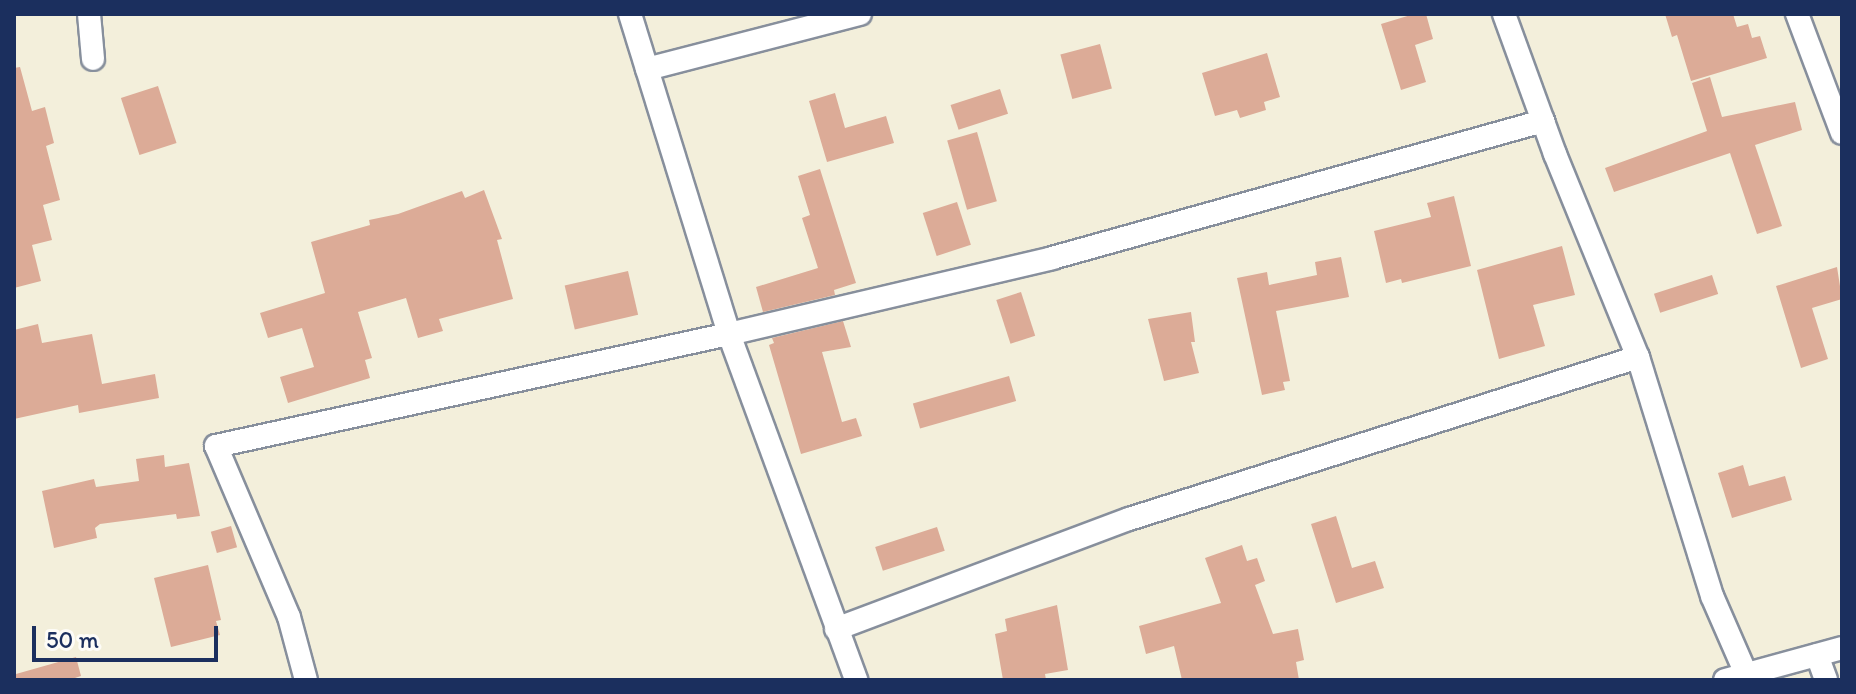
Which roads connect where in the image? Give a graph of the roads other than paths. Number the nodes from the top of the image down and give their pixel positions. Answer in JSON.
{"nodes":[{"id":1,"x":89,"y":14,"type":"edge"},
{"id":2,"x":630,"y":14,"type":"edge"},
{"id":3,"x":860,"y":14,"type":"edge"},
{"id":4,"x":1504,"y":14,"type":"edge"},
{"id":5,"x":1797,"y":14,"type":"edge"},
{"id":6,"x":93,"y":59,"type":"dead end"},
{"id":7,"x":647,"y":69,"type":"junction"},
{"id":8,"x":1543,"y":121,"type":"junction"},
{"id":9,"x":1842,"y":133,"type":"edge"},
{"id":10,"x":729,"y":334,"type":"junction"},
{"id":11,"x":1638,"y":357,"type":"junction"},
{"id":12,"x":836,"y":629,"type":"junction"},
{"id":13,"x":1842,"y":648,"type":"edge"},
{"id":14,"x":1817,"y":655,"type":"junction"},
{"id":15,"x":1735,"y":677,"type":"edge"},
{"id":16,"x":306,"y":680,"type":"edge"},
{"id":17,"x":856,"y":680,"type":"edge"},
{"id":18,"x":1826,"y":680,"type":"edge"}],
"edges":[{"from":1,"to":6,"type":"street"},
{"from":2,"to":7,"type":"street"},
{"from":3,"to":7,"type":"street"},
{"from":4,"to":8,"type":"street"},
{"from":5,"to":9,"type":"street"},
{"from":7,"to":10,"type":"street"},
{"from":8,"to":10,"type":"street"},
{"from":8,"to":11,"type":"street"},
{"from":10,"to":12,"type":"street"},
{"from":10,"to":16,"type":"street"},
{"from":11,"to":12,"type":"street"},
{"from":11,"to":15,"type":"street"},
{"from":12,"to":17,"type":"street"},
{"from":13,"to":14,"type":"street"},
{"from":14,"to":15,"type":"street"},
{"from":14,"to":18,"type":"street"}]}
